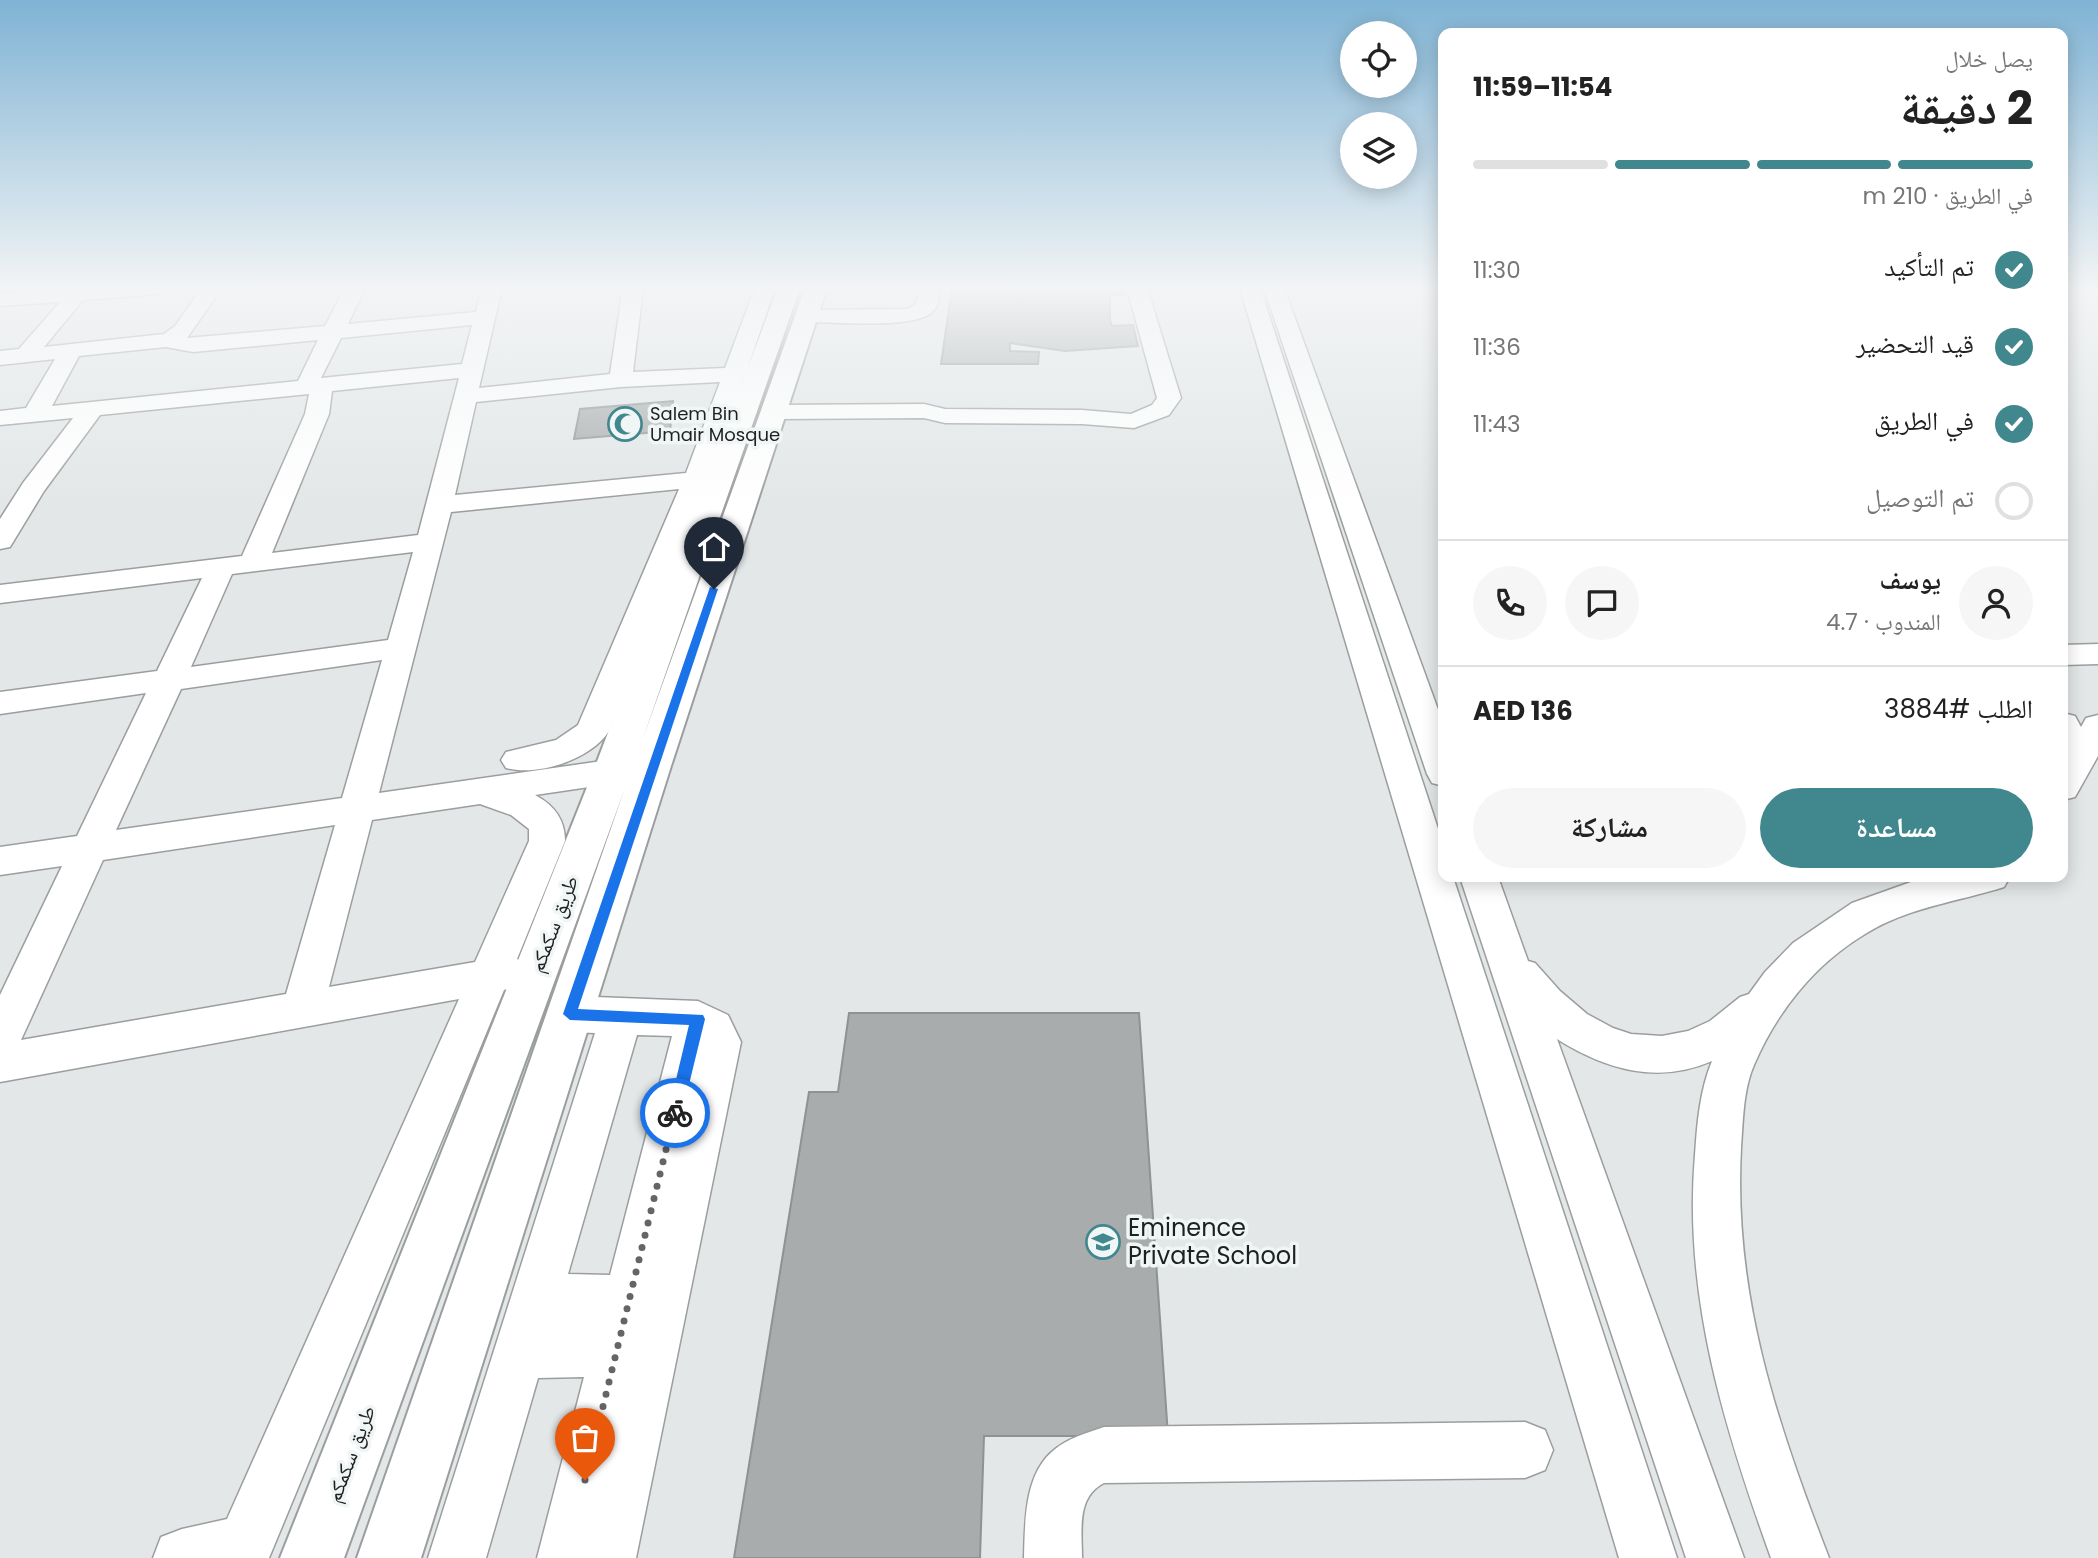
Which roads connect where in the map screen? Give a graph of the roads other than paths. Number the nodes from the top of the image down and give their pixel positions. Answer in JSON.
{"nodes":[{"id":1,"x":65,"y":361,"type":"edge"},
{"id":2,"x":319,"y":361,"type":"edge"},
{"id":3,"x":474,"y":361,"type":"edge"},
{"id":4,"x":624,"y":361,"type":"edge"},
{"id":5,"x":750,"y":361,"type":"edge"},
{"id":6,"x":757,"y":361,"type":"edge"},
{"id":7,"x":788,"y":361,"type":"edge"},
{"id":8,"x":1158,"y":361,"type":"edge"},
{"id":9,"x":1273,"y":361,"type":"edge"},
{"id":10,"x":1300,"y":361,"type":"edge"},
{"id":11,"x":748,"y":373,"type":"junction"},
{"id":12,"x":621,"y":380,"type":"junction"},
{"id":13,"x":469,"y":383,"type":"junction"},
{"id":14,"x":315,"y":386,"type":"junction"},
{"id":15,"x":93,"y":408,"type":"junction"},
{"id":16,"x":775,"y":412,"type":"junction"},
{"id":17,"x":35,"y":414,"type":"junction"},
{"id":18,"x":0,"y":418,"type":"edge"},
{"id":19,"x":709,"y":479,"type":"junction"},
{"id":20,"x":32,"y":489,"type":"junction"},
{"id":21,"x":0,"y":490,"type":"edge"},
{"id":22,"x":439,"y":505,"type":"junction"},
{"id":23,"x":5,"y":528,"type":"edge"},
{"id":24,"x":430,"y":542,"type":"junction"},
{"id":25,"x":237,"y":566,"type":"junction"},
{"id":26,"x":0,"y":594,"type":"edge"},
{"id":27,"x":401,"y":649,"type":"junction"},
{"id":28,"x":2098,"y":654,"type":"edge"},
{"id":29,"x":2068,"y":655,"type":"edge"},
{"id":30,"x":168,"y":680,"type":"junction"},
{"id":31,"x":0,"y":703,"type":"edge"},
{"id":32,"x":618,"y":709,"type":"junction"},
{"id":33,"x":2098,"y":726,"type":"edge"},
{"id":34,"x":2068,"y":735,"type":"edge"},
{"id":35,"x":1438,"y":757,"type":"edge"},
{"id":36,"x":518,"y":760,"type":"dead end"},
{"id":37,"x":632,"y":769,"type":"junction"},
{"id":38,"x":2068,"y":778,"type":"edge"},
{"id":39,"x":477,"y":790,"type":"junction"},
{"id":40,"x":359,"y":807,"type":"junction"},
{"id":41,"x":90,"y":847,"type":"junction"},
{"id":42,"x":0,"y":861,"type":"edge"},
{"id":43,"x":1481,"y":882,"type":"edge"},
{"id":44,"x":1967,"y":882,"type":"edge"},
{"id":45,"x":1504,"y":947,"type":"junction"},
{"id":46,"x":537,"y":968,"type":"junction"},
{"id":47,"x":489,"y":976,"type":"junction"},
{"id":48,"x":1772,"y":992,"type":"junction"},
{"id":49,"x":303,"y":1008,"type":"junction"},
{"id":50,"x":570,"y":1014,"type":"junction"},
{"id":51,"x":621,"y":1017,"type":"junction"},
{"id":52,"x":698,"y":1019,"type":"junction"},
{"id":53,"x":0,"y":1039,"type":"edge"},
{"id":54,"x":0,"y":1063,"type":"edge"},
{"id":55,"x":535,"y":1299,"type":"junction"},
{"id":56,"x":629,"y":1301,"type":"junction"},
{"id":57,"x":616,"y":1351,"type":"junction"},
{"id":58,"x":519,"y":1352,"type":"junction"},
{"id":59,"x":1525,"y":1450,"type":"dead end"},
{"id":60,"x":243,"y":1551,"type":"edge"},
{"id":61,"x":182,"y":1558,"type":"edge"},
{"id":62,"x":312,"y":1558,"type":"edge"},
{"id":63,"x":389,"y":1558,"type":"edge"},
{"id":64,"x":457,"y":1558,"type":"edge"},
{"id":65,"x":566,"y":1558,"type":"edge"},
{"id":66,"x":607,"y":1558,"type":"edge"},
{"id":67,"x":1053,"y":1558,"type":"edge"},
{"id":68,"x":1648,"y":1558,"type":"edge"},
{"id":69,"x":1715,"y":1558,"type":"edge"},
{"id":70,"x":1800,"y":1558,"type":"edge"}],
"edges":[{"from":1,"to":17,"type":"street"},
{"from":2,"to":14,"type":"street"},
{"from":3,"to":13,"type":"street"},
{"from":4,"to":12,"type":"street"},
{"from":5,"to":11,"type":"street"},
{"from":6,"to":11,"type":"main road","name":"طريق سكمكم"},
{"from":7,"to":16,"type":"main road","name":"طريق سكمكم"},
{"from":8,"to":16,"type":"street"},
{"from":9,"to":68,"type":"street"},
{"from":10,"to":35,"type":"street"},
{"from":11,"to":12,"type":"street"},
{"from":11,"to":19,"type":"main road","name":"طريق سكمكم"},
{"from":12,"to":13,"type":"street"},
{"from":13,"to":14,"type":"street"},
{"from":13,"to":22,"type":"street"},
{"from":14,"to":15,"type":"street"},
{"from":14,"to":25,"type":"street"},
{"from":15,"to":17,"type":"street"},
{"from":15,"to":20,"type":"street"},
{"from":16,"to":37,"type":"main road","name":"طريق سكمكم"},
{"from":17,"to":18,"type":"street"},
{"from":19,"to":22,"type":"street"},
{"from":19,"to":32,"type":"main road","name":"طريق سكمكم"},
{"from":20,"to":21,"type":"street"},
{"from":20,"to":23,"type":"street"},
{"from":22,"to":24,"type":"street"},
{"from":24,"to":25,"type":"street"},
{"from":24,"to":27,"type":"street"},
{"from":25,"to":26,"type":"street"},
{"from":25,"to":30,"type":"street"},
{"from":27,"to":30,"type":"street"},
{"from":27,"to":40,"type":"street"},
{"from":28,"to":29,"type":"street"},
{"from":30,"to":31,"type":"street"},
{"from":30,"to":41,"type":"street"},
{"from":32,"to":36,"type":"street"},
{"from":32,"to":37,"type":"main road","name":"طريق سكمكم"},
{"from":33,"to":38,"type":"street"},
{"from":34,"to":38,"type":"street"},
{"from":37,"to":39,"type":"street"},
{"from":37,"to":46,"type":"main road","name":"طريق سكمكم"},
{"from":37,"to":50,"type":"main road","name":"طريق سكمكم"},
{"from":39,"to":40,"type":"street"},
{"from":39,"to":47,"type":"street"},
{"from":40,"to":41,"type":"street"},
{"from":40,"to":49,"type":"street"},
{"from":41,"to":42,"type":"street"},
{"from":41,"to":53,"type":"street"},
{"from":43,"to":45,"type":"street"},
{"from":44,"to":48,"type":"street"},
{"from":45,"to":48,"type":"street"},
{"from":45,"to":69,"type":"street"},
{"from":46,"to":47,"type":"street"},
{"from":46,"to":62,"type":"main road","name":"طريق سكمكم"},
{"from":47,"to":49,"type":"street"},
{"from":47,"to":60,"type":"street"},
{"from":48,"to":70,"type":"street"},
{"from":49,"to":54,"type":"street"},
{"from":50,"to":51,"type":"street"},
{"from":50,"to":63,"type":"main road","name":"طريق سكمكم"},
{"from":51,"to":52,"type":"street"},
{"from":51,"to":55,"type":"street"},
{"from":52,"to":56,"type":"street"},
{"from":52,"to":66,"type":"street"},
{"from":55,"to":56,"type":"street"},
{"from":55,"to":58,"type":"street"},
{"from":56,"to":57,"type":"street"},
{"from":57,"to":58,"type":"street"},
{"from":57,"to":65,"type":"street"},
{"from":58,"to":64,"type":"street"},
{"from":59,"to":67,"type":"street"},
{"from":60,"to":61,"type":"street"}]}
